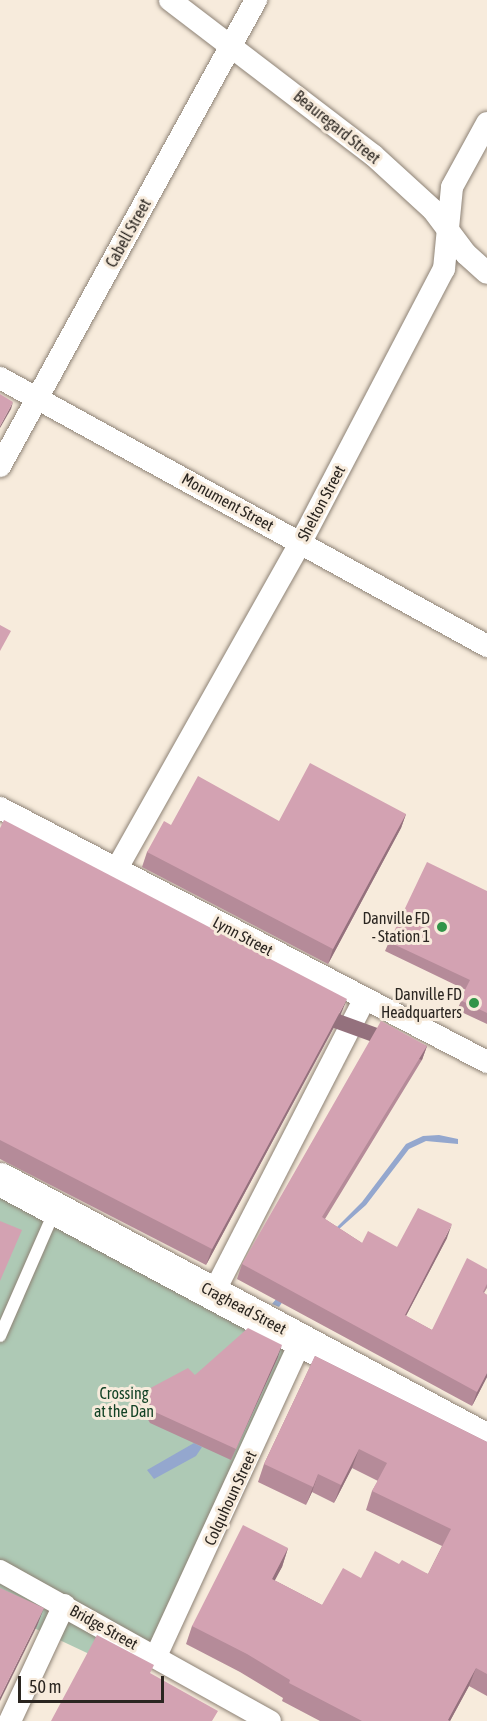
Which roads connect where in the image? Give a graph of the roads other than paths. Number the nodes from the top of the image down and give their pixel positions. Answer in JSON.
{"nodes":[{"id":1,"x":170,"y":0,"type":"edge"},
{"id":2,"x":256,"y":0,"type":"edge"},
{"id":3,"x":231,"y":45,"type":"junction"},
{"id":4,"x":487,"y":123,"type":"edge"},
{"id":5,"x":450,"y":230,"type":"junction"},
{"id":6,"x":487,"y":273,"type":"edge"},
{"id":7,"x":0,"y":378,"type":"edge"},
{"id":8,"x":38,"y":398,"type":"junction"},
{"id":9,"x":0,"y":466,"type":"edge"},
{"id":10,"x":301,"y":542,"type":"junction"},
{"id":11,"x":487,"y":645,"type":"edge"},
{"id":12,"x":0,"y":808,"type":"edge"},
{"id":13,"x":116,"y":870,"type":"junction"},
{"id":14,"x":364,"y":1000,"type":"junction"},
{"id":15,"x":487,"y":1062,"type":"edge"},
{"id":16,"x":0,"y":1179,"type":"edge"},
{"id":17,"x":55,"y":1209,"type":"junction"},
{"id":18,"x":214,"y":1292,"type":"junction"},
{"id":19,"x":0,"y":1336,"type":"edge"},
{"id":20,"x":302,"y":1339,"type":"junction"},
{"id":21,"x":486,"y":1436,"type":"edge"},
{"id":22,"x":0,"y":1571,"type":"edge"},
{"id":23,"x":64,"y":1605,"type":"junction"},
{"id":24,"x":156,"y":1656,"type":"junction"},
{"id":25,"x":10,"y":1721,"type":"edge"},
{"id":26,"x":270,"y":1721,"type":"edge"}],
"edges":[{"from":1,"to":3,"type":"street","name":"Beauregard Street"},
{"from":2,"to":3,"type":"street","name":"Cabell Street"},
{"from":3,"to":5,"type":"street","name":"Beauregard Street"},
{"from":3,"to":8,"type":"street","name":"Cabell Street"},
{"from":4,"to":5,"type":"street","name":"Shelton Street"},
{"from":5,"to":6,"type":"street","name":"Beauregard Street"},
{"from":5,"to":10,"type":"street","name":"Shelton Street"},
{"from":7,"to":8,"type":"street","name":"Monument Street"},
{"from":8,"to":9,"type":"street","name":"Cabell Street"},
{"from":8,"to":10,"type":"street","name":"Monument Street"},
{"from":10,"to":11,"type":"street","name":"Monument Street"},
{"from":10,"to":13,"type":"street","name":"Shelton Street"},
{"from":12,"to":13,"type":"street","name":"Lynn Street"},
{"from":13,"to":14,"type":"street","name":"Lynn Street"},
{"from":14,"to":15,"type":"street","name":"Lynn Street"},
{"from":14,"to":18,"type":"street"},
{"from":16,"to":17,"type":"main road","name":"Craghead Street"},
{"from":17,"to":18,"type":"main road","name":"Craghead Street"},
{"from":17,"to":19,"type":"lane"},
{"from":18,"to":20,"type":"main road","name":"Craghead Street"},
{"from":20,"to":21,"type":"main road","name":"Craghead Street"},
{"from":20,"to":24,"type":"street","name":"Colquhoun Street"},
{"from":22,"to":23,"type":"street","name":"Bridge Street"},
{"from":23,"to":24,"type":"street","name":"Bridge Street"},
{"from":23,"to":25,"type":"street"},
{"from":24,"to":26,"type":"street","name":"Bridge Street"}]}
